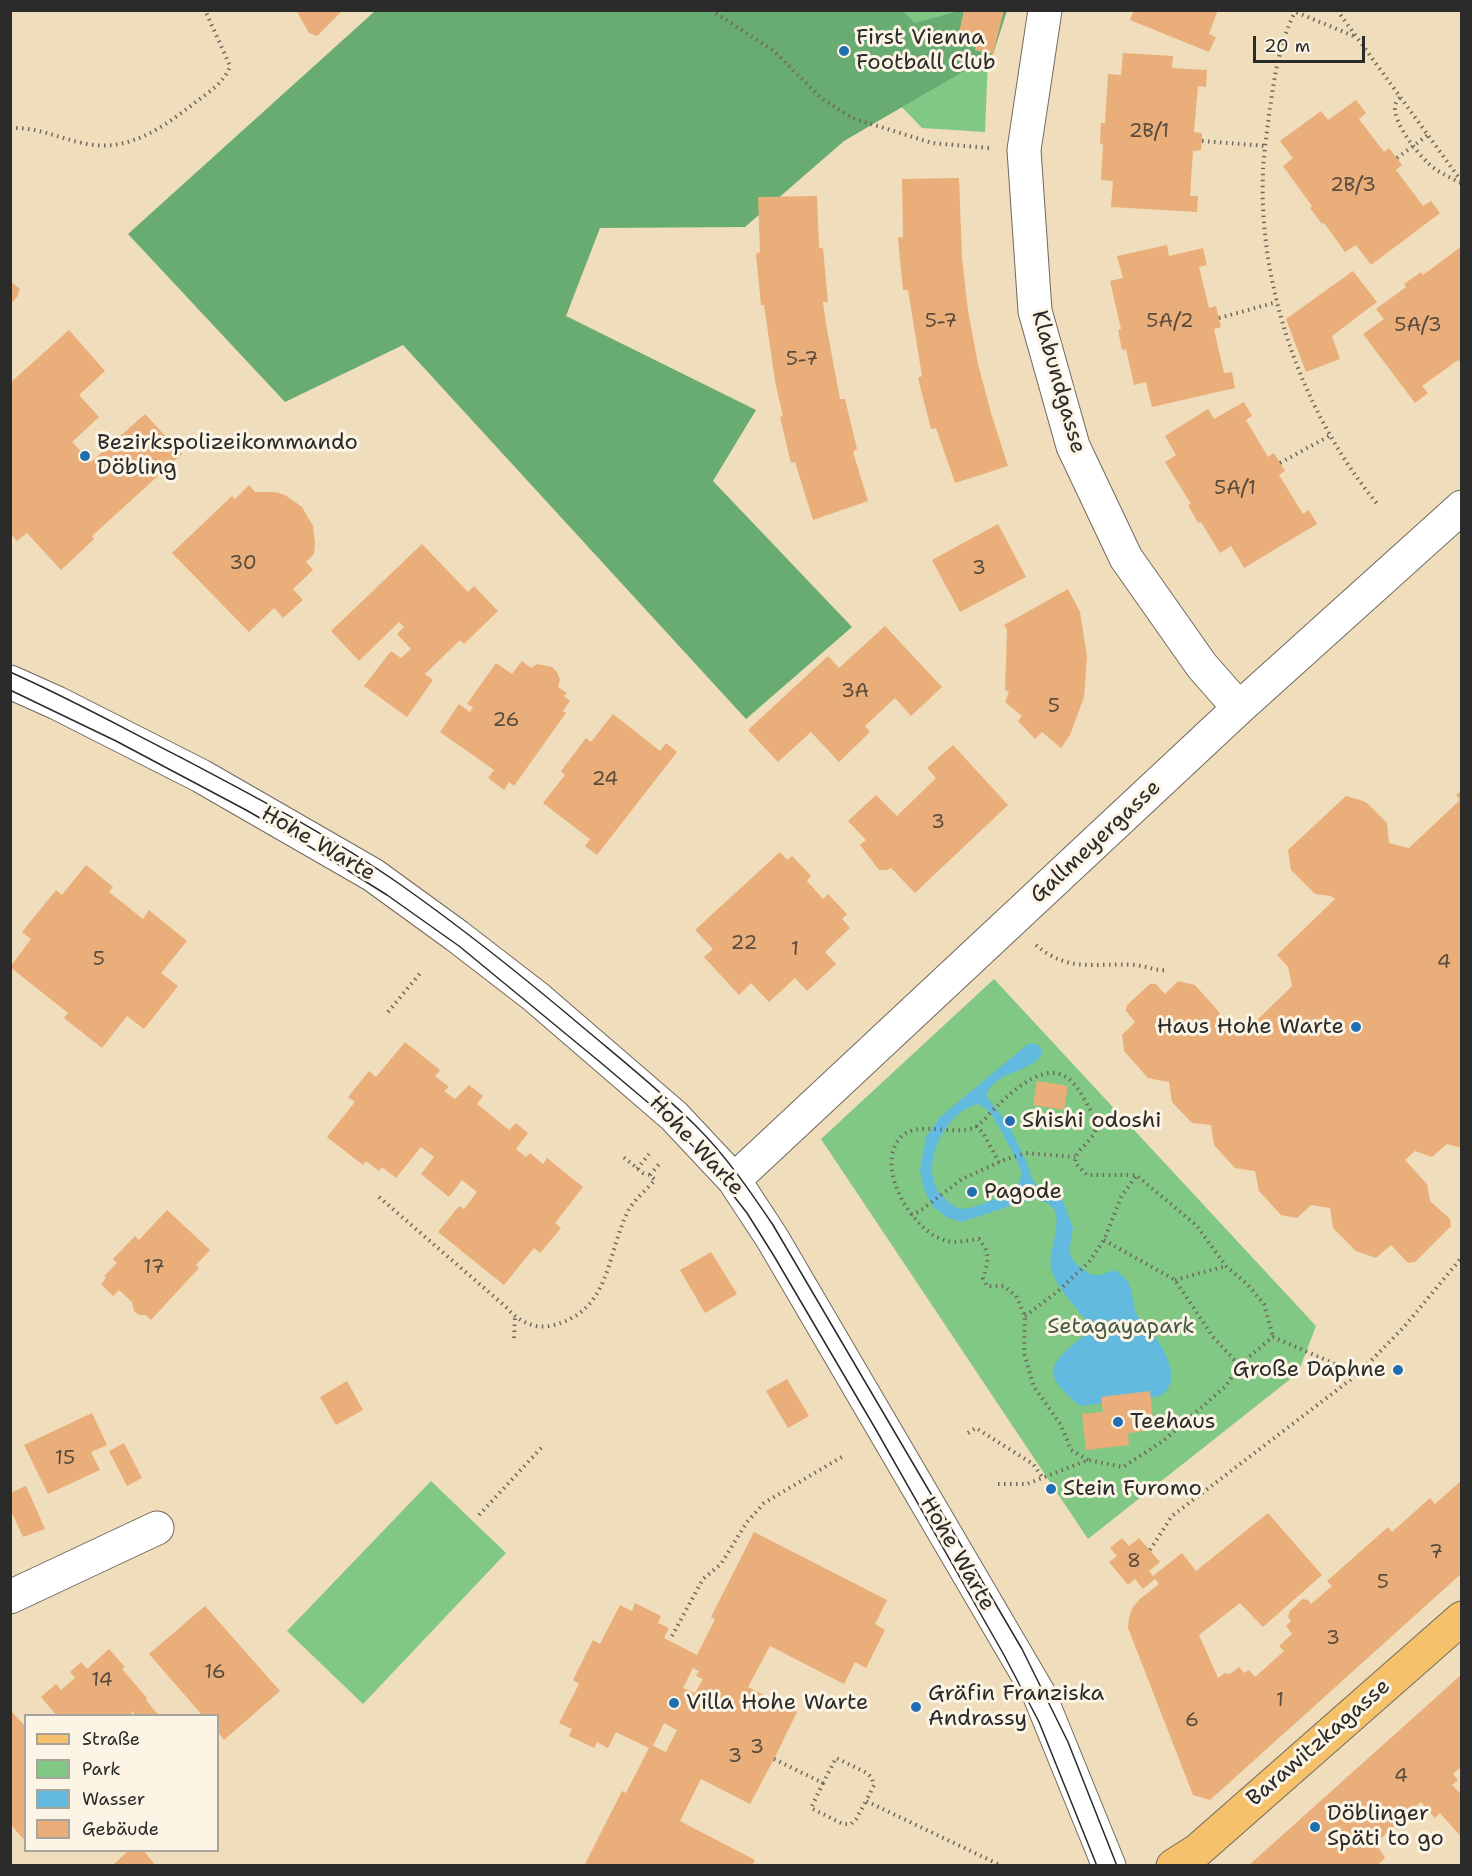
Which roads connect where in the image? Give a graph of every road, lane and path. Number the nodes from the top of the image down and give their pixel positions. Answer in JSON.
{"nodes":[{"id":1,"x":205,"y":10,"type":"edge"},
{"id":2,"x":711,"y":10,"type":"edge"},
{"id":3,"x":1045,"y":10,"type":"edge"},
{"id":4,"x":1337,"y":10,"type":"edge"},
{"id":5,"x":1294,"y":11,"type":"edge"},
{"id":6,"x":1357,"y":38,"type":"junction"},
{"id":7,"x":1400,"y":98,"type":"junction"},
{"id":8,"x":10,"y":128,"type":"edge"},
{"id":9,"x":1428,"y":135,"type":"junction"},
{"id":10,"x":1202,"y":141,"type":"dead end"},
{"id":11,"x":1266,"y":146,"type":"junction"},
{"id":12,"x":1413,"y":146,"type":"junction"},
{"id":13,"x":995,"y":148,"type":"dead end"},
{"id":14,"x":1397,"y":158,"type":"dead end"},
{"id":15,"x":1461,"y":183,"type":"edge"},
{"id":16,"x":1277,"y":302,"type":"junction"},
{"id":17,"x":1219,"y":318,"type":"dead end"},
{"id":18,"x":1330,"y":435,"type":"junction"},
{"id":19,"x":1280,"y":463,"type":"dead end"},
{"id":20,"x":1379,"y":506,"type":"dead end"},
{"id":21,"x":1461,"y":507,"type":"edge"},
{"id":22,"x":10,"y":682,"type":"edge"},
{"id":23,"x":1239,"y":708,"type":"junction"},
{"id":24,"x":1028,"y":939,"type":"dead end"},
{"id":25,"x":1167,"y":970,"type":"dead end"},
{"id":26,"x":422,"y":971,"type":"dead end"},
{"id":27,"x":388,"y":1012,"type":"dead end"},
{"id":28,"x":976,"y":1126,"type":"junction"},
{"id":29,"x":649,"y":1154,"type":"dead end"},
{"id":30,"x":621,"y":1155,"type":"dead end"},
{"id":31,"x":1075,"y":1157,"type":"junction"},
{"id":32,"x":1001,"y":1161,"type":"junction"},
{"id":33,"x":660,"y":1162,"type":"dead end"},
{"id":34,"x":637,"y":1168,"type":"junction"},
{"id":35,"x":650,"y":1175,"type":"junction"},
{"id":36,"x":1136,"y":1175,"type":"junction"},
{"id":37,"x":734,"y":1180,"type":"junction"},
{"id":38,"x":379,"y":1197,"type":"dead end"},
{"id":39,"x":911,"y":1215,"type":"junction"},
{"id":40,"x":1104,"y":1240,"type":"junction"},
{"id":41,"x":1461,"y":1257,"type":"edge"},
{"id":42,"x":1226,"y":1266,"type":"junction"},
{"id":43,"x":1175,"y":1280,"type":"junction"},
{"id":44,"x":1025,"y":1316,"type":"junction"},
{"id":45,"x":515,"y":1317,"type":"junction"},
{"id":46,"x":1273,"y":1337,"type":"junction"},
{"id":47,"x":514,"y":1338,"type":"dead end"},
{"id":48,"x":1239,"y":1365,"type":"junction"},
{"id":49,"x":1358,"y":1374,"type":"junction"},
{"id":50,"x":968,"y":1433,"type":"dead end"},
{"id":51,"x":542,"y":1447,"type":"dead end"},
{"id":52,"x":845,"y":1455,"type":"dead end"},
{"id":53,"x":1088,"y":1460,"type":"junction"},
{"id":54,"x":1043,"y":1478,"type":"junction"},
{"id":55,"x":998,"y":1484,"type":"dead end"},
{"id":56,"x":479,"y":1515,"type":"dead end"},
{"id":57,"x":158,"y":1528,"type":"dead end"},
{"id":58,"x":1150,"y":1550,"type":"dead end"},
{"id":59,"x":10,"y":1597,"type":"edge"},
{"id":60,"x":1461,"y":1618,"type":"edge"},
{"id":61,"x":672,"y":1636,"type":"dead end"},
{"id":62,"x":774,"y":1759,"type":"dead end"},
{"id":63,"x":823,"y":1783,"type":"junction"},
{"id":64,"x":866,"y":1801,"type":"junction"},
{"id":65,"x":1002,"y":1866,"type":"edge"},
{"id":66,"x":1109,"y":1866,"type":"edge"},
{"id":67,"x":1173,"y":1866,"type":"edge"}],
"edges":[{"from":1,"to":8,"type":"path"},
{"from":2,"to":13,"type":"path"},
{"from":3,"to":23,"type":"street","name":"Klabundgasse"},
{"from":4,"to":6,"type":"path"},
{"from":5,"to":6,"type":"path"},
{"from":5,"to":11,"type":"path"},
{"from":6,"to":7,"type":"path"},
{"from":7,"to":9,"type":"path"},
{"from":7,"to":12,"type":"path"},
{"from":9,"to":12,"type":"path"},
{"from":9,"to":15,"type":"path"},
{"from":10,"to":11,"type":"path"},
{"from":11,"to":16,"type":"path"},
{"from":12,"to":14,"type":"path"},
{"from":12,"to":15,"type":"path"},
{"from":16,"to":17,"type":"path"},
{"from":16,"to":18,"type":"path"},
{"from":18,"to":19,"type":"path"},
{"from":18,"to":20,"type":"path"},
{"from":21,"to":23,"type":"street","name":"Gallmeyergasse"},
{"from":22,"to":37,"type":"street","name":"Hohe Warte"},
{"from":23,"to":37,"type":"street","name":"Gallmeyergasse"},
{"from":24,"to":25,"type":"path"},
{"from":26,"to":27,"type":"path"},
{"from":28,"to":31,"type":"path"},
{"from":28,"to":32,"type":"path"},
{"from":28,"to":39,"type":"path"},
{"from":29,"to":34,"type":"path"},
{"from":30,"to":34,"type":"path"},
{"from":31,"to":32,"type":"path"},
{"from":31,"to":36,"type":"path"},
{"from":32,"to":39,"type":"path"},
{"from":33,"to":35,"type":"path"},
{"from":34,"to":35,"type":"path"},
{"from":35,"to":45,"type":"path"},
{"from":36,"to":40,"type":"path"},
{"from":36,"to":42,"type":"path"},
{"from":37,"to":66,"type":"street","name":"Hohe Warte"},
{"from":38,"to":45,"type":"path"},
{"from":39,"to":44,"type":"path"},
{"from":40,"to":43,"type":"path"},
{"from":40,"to":44,"type":"path"},
{"from":41,"to":49,"type":"path"},
{"from":42,"to":43,"type":"path"},
{"from":42,"to":46,"type":"path"},
{"from":43,"to":48,"type":"path"},
{"from":44,"to":53,"type":"path"},
{"from":45,"to":47,"type":"path"},
{"from":46,"to":48,"type":"path"},
{"from":46,"to":49,"type":"path"},
{"from":48,"to":53,"type":"path"},
{"from":49,"to":58,"type":"path"},
{"from":50,"to":54,"type":"path"},
{"from":51,"to":56,"type":"path"},
{"from":52,"to":61,"type":"path"},
{"from":53,"to":54,"type":"path"},
{"from":54,"to":55,"type":"path"},
{"from":57,"to":59,"type":"street"},
{"from":60,"to":67,"type":"main road","name":"Barawitzkagasse"},
{"from":62,"to":63,"type":"path"},
{"from":63,"to":64,"type":"path"},
{"from":63,"to":64,"type":"path"},
{"from":64,"to":65,"type":"path"}]}
